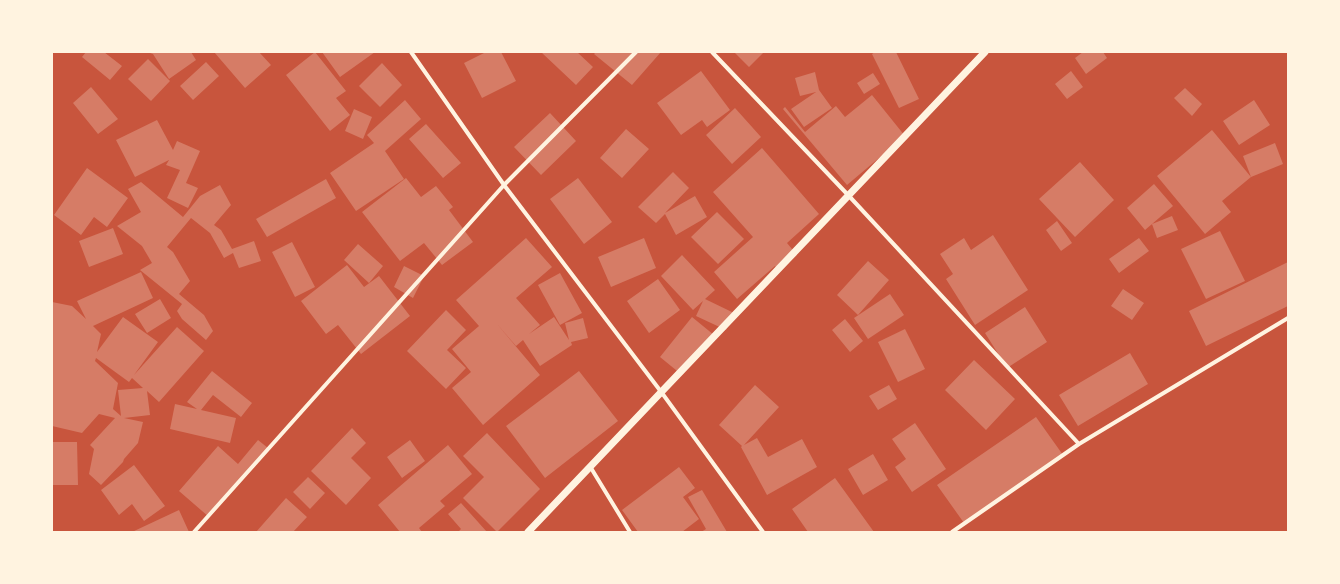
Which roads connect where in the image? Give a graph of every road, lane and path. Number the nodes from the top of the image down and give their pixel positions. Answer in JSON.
{"nodes":[{"id":1,"x":411,"y":52,"type":"edge"},
{"id":2,"x":636,"y":52,"type":"edge"},
{"id":3,"x":712,"y":52,"type":"edge"},
{"id":4,"x":985,"y":52,"type":"edge"},
{"id":5,"x":504,"y":185,"type":"junction"},
{"id":6,"x":849,"y":196,"type":"junction"},
{"id":7,"x":1288,"y":318,"type":"edge"},
{"id":8,"x":662,"y":393,"type":"junction"},
{"id":9,"x":1079,"y":444,"type":"junction"},
{"id":10,"x":591,"y":468,"type":"junction"},
{"id":11,"x":194,"y":532,"type":"edge"},
{"id":12,"x":528,"y":532,"type":"edge"},
{"id":13,"x":630,"y":532,"type":"edge"},
{"id":14,"x":764,"y":532,"type":"edge"},
{"id":15,"x":952,"y":532,"type":"edge"}],
"edges":[{"from":1,"to":5,"type":"street"},
{"from":2,"to":5,"type":"street"},
{"from":3,"to":6,"type":"street"},
{"from":4,"to":6,"type":"street"},
{"from":5,"to":8,"type":"street"},
{"from":5,"to":11,"type":"street"},
{"from":6,"to":8,"type":"street"},
{"from":6,"to":9,"type":"street"},
{"from":7,"to":9,"type":"street"},
{"from":8,"to":10,"type":"street"},
{"from":8,"to":14,"type":"street"},
{"from":9,"to":15,"type":"street"},
{"from":10,"to":12,"type":"street"},
{"from":10,"to":13,"type":"street"}]}
